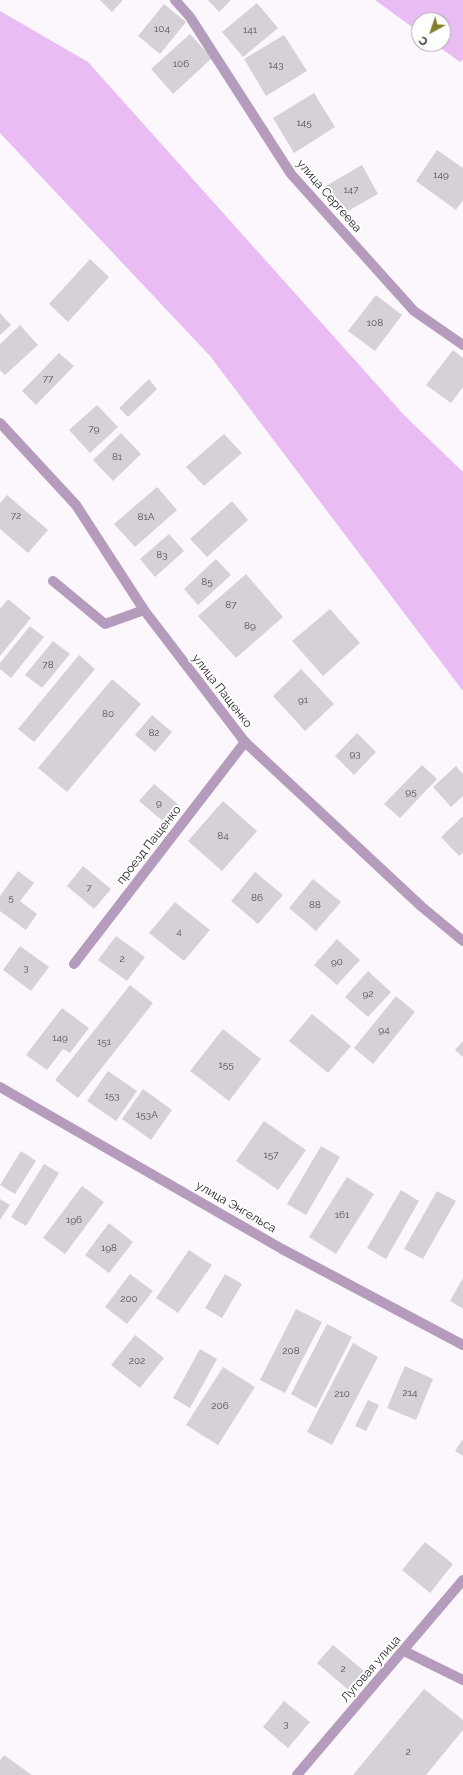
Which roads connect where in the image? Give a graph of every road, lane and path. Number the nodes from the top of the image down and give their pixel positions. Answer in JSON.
{"nodes":[{"id":1,"x":175,"y":0,"type":"edge"},
{"id":2,"x":463,"y":345,"type":"edge"},
{"id":3,"x":0,"y":423,"type":"edge"},
{"id":4,"x":53,"y":581,"type":"dead end"},
{"id":5,"x":144,"y":610,"type":"junction"},
{"id":6,"x":245,"y":742,"type":"junction"},
{"id":7,"x":463,"y":941,"type":"edge"},
{"id":8,"x":74,"y":964,"type":"dead end"},
{"id":9,"x":0,"y":1087,"type":"edge"},
{"id":10,"x":463,"y":1345,"type":"edge"},
{"id":11,"x":463,"y":1580,"type":"edge"},
{"id":12,"x":404,"y":1651,"type":"junction"},
{"id":13,"x":463,"y":1680,"type":"edge"},
{"id":14,"x":297,"y":1775,"type":"edge"}],
"edges":[{"from":1,"to":2,"type":"street","name":"улица Сергеева"},
{"from":3,"to":5,"type":"street","name":"улица Пащенко"},
{"from":4,"to":5,"type":"street"},
{"from":5,"to":6,"type":"street","name":"улица Пащенко"},
{"from":6,"to":7,"type":"street","name":"улица Пащенко"},
{"from":6,"to":8,"type":"street","name":"проезд Пащенко"},
{"from":9,"to":10,"type":"street","name":"улица Энгельса"},
{"from":11,"to":12,"type":"street","name":"Луговая улица"},
{"from":12,"to":13,"type":"street"},
{"from":12,"to":14,"type":"street","name":"Луговая улица"}]}
